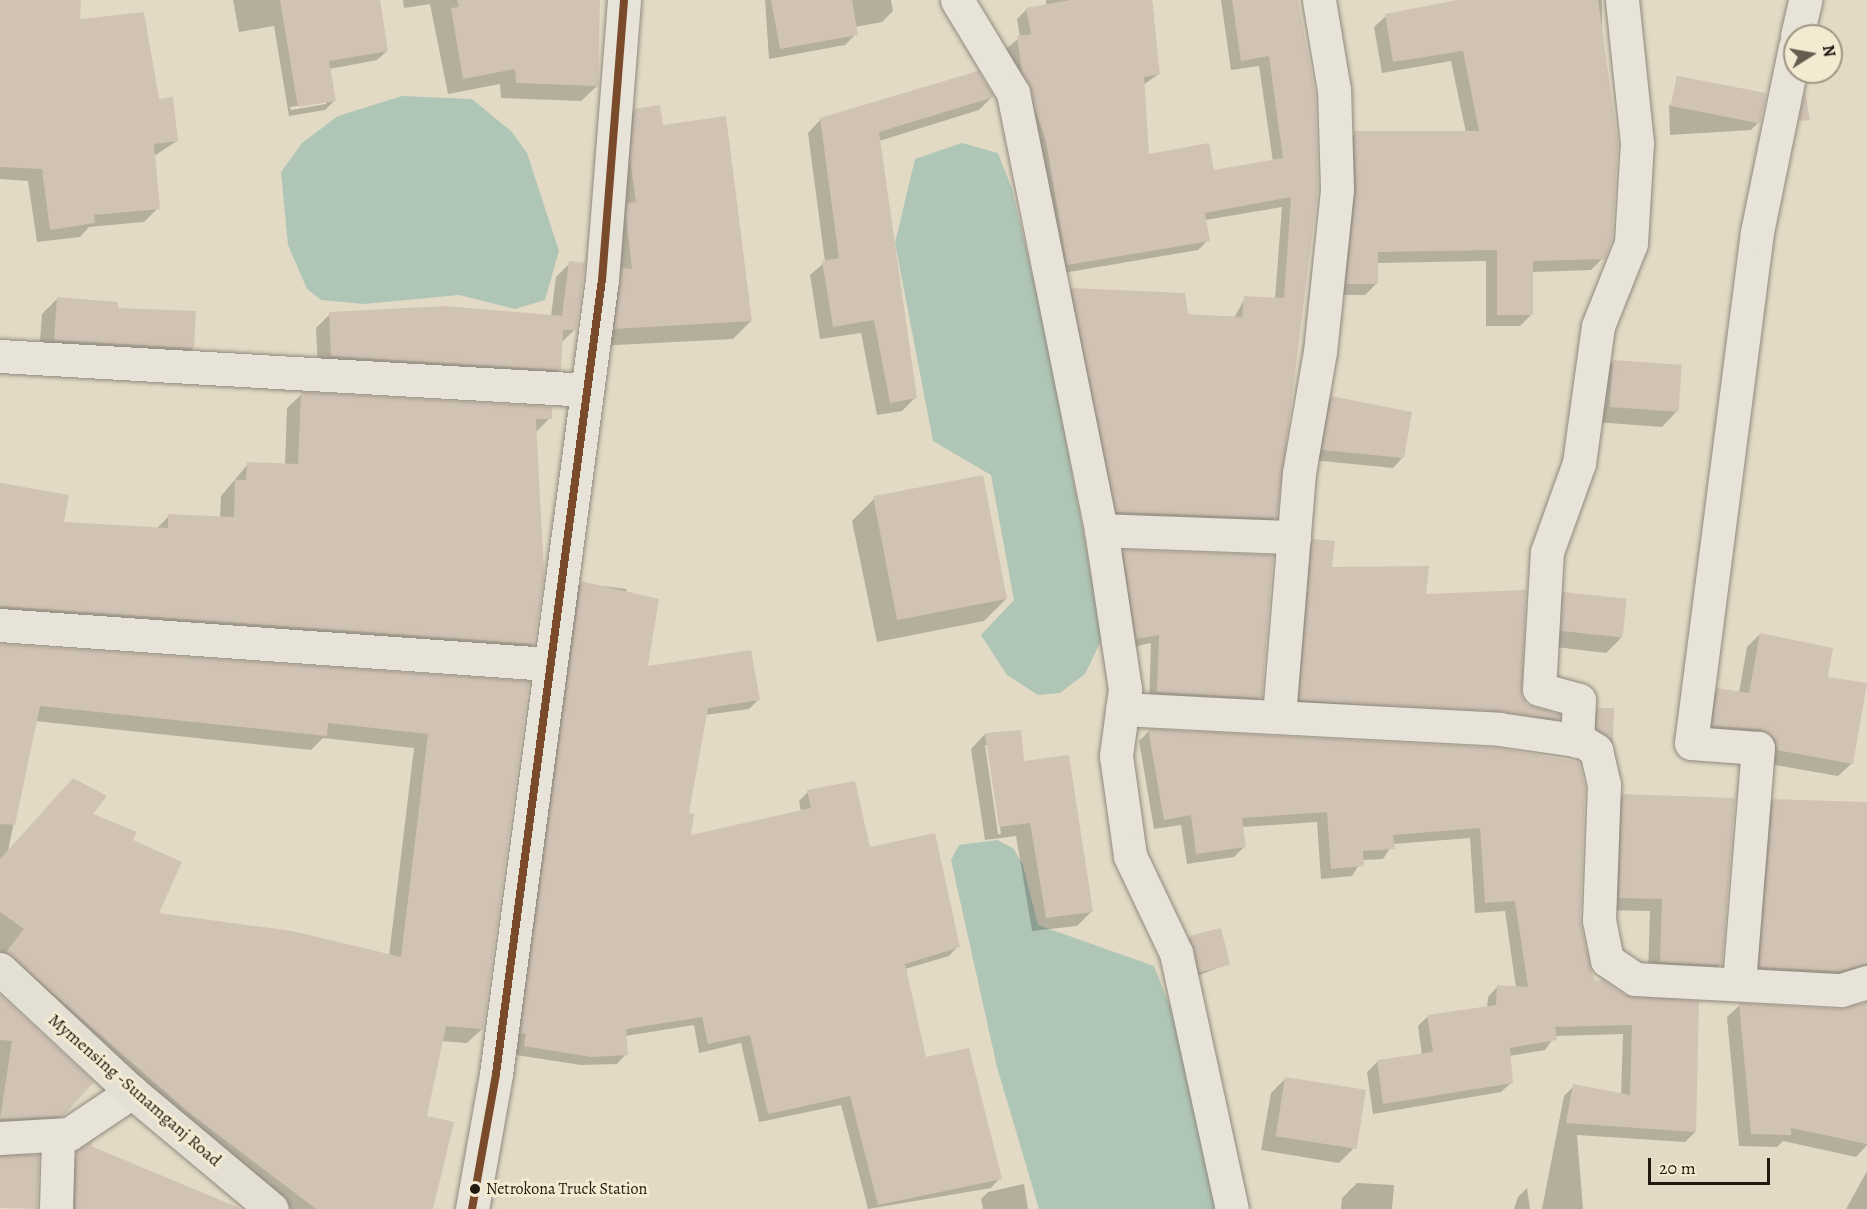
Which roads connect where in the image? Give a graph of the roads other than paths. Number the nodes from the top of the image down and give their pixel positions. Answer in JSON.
{"nodes":[{"id":1,"x":624,"y":0,"type":"edge"},
{"id":2,"x":957,"y":0,"type":"edge"},
{"id":3,"x":1319,"y":0,"type":"edge"},
{"id":4,"x":1622,"y":0,"type":"edge"},
{"id":5,"x":1805,"y":0,"type":"edge"},
{"id":6,"x":1800,"y":24,"type":"edge"},
{"id":7,"x":1787,"y":84,"type":"edge"},
{"id":8,"x":0,"y":356,"type":"edge"},
{"id":9,"x":587,"y":390,"type":"junction"},
{"id":10,"x":1101,"y":530,"type":"junction"},
{"id":11,"x":1293,"y":537,"type":"junction"},
{"id":12,"x":0,"y":625,"type":"edge"},
{"id":13,"x":548,"y":664,"type":"junction"},
{"id":14,"x":1122,"y":709,"type":"junction"},
{"id":15,"x":1279,"y":716,"type":"junction"},
{"id":16,"x":1577,"y":741,"type":"junction"},
{"id":17,"x":0,"y":969,"type":"edge"},
{"id":18,"x":1867,"y":981,"type":"edge"},
{"id":19,"x":1739,"y":983,"type":"junction"},
{"id":20,"x":132,"y":1092,"type":"junction"},
{"id":21,"x":58,"y":1136,"type":"junction"},
{"id":22,"x":0,"y":1138,"type":"edge"},
{"id":23,"x":56,"y":1209,"type":"edge"},
{"id":24,"x":272,"y":1209,"type":"edge"},
{"id":25,"x":472,"y":1209,"type":"edge"},
{"id":26,"x":1232,"y":1209,"type":"edge"}],
"edges":[{"from":1,"to":9,"type":"street"},
{"from":2,"to":10,"type":"street"},
{"from":3,"to":11,"type":"street"},
{"from":4,"to":16,"type":"street"},
{"from":5,"to":6,"type":"street"},
{"from":7,"to":19,"type":"street"},
{"from":8,"to":9,"type":"street"},
{"from":9,"to":13,"type":"street"},
{"from":10,"to":11,"type":"street"},
{"from":10,"to":14,"type":"street"},
{"from":11,"to":15,"type":"street"},
{"from":12,"to":13,"type":"street"},
{"from":13,"to":25,"type":"street"},
{"from":14,"to":15,"type":"street"},
{"from":14,"to":26,"type":"street"},
{"from":15,"to":16,"type":"street"},
{"from":16,"to":19,"type":"street"},
{"from":17,"to":20,"type":"main road","name":"Mymensing -Sunamganj Road"},
{"from":18,"to":19,"type":"street"},
{"from":20,"to":21,"type":"street"},
{"from":20,"to":24,"type":"main road","name":"Mymensing -Sunamganj Road"},
{"from":21,"to":22,"type":"street"},
{"from":21,"to":23,"type":"street"}]}
